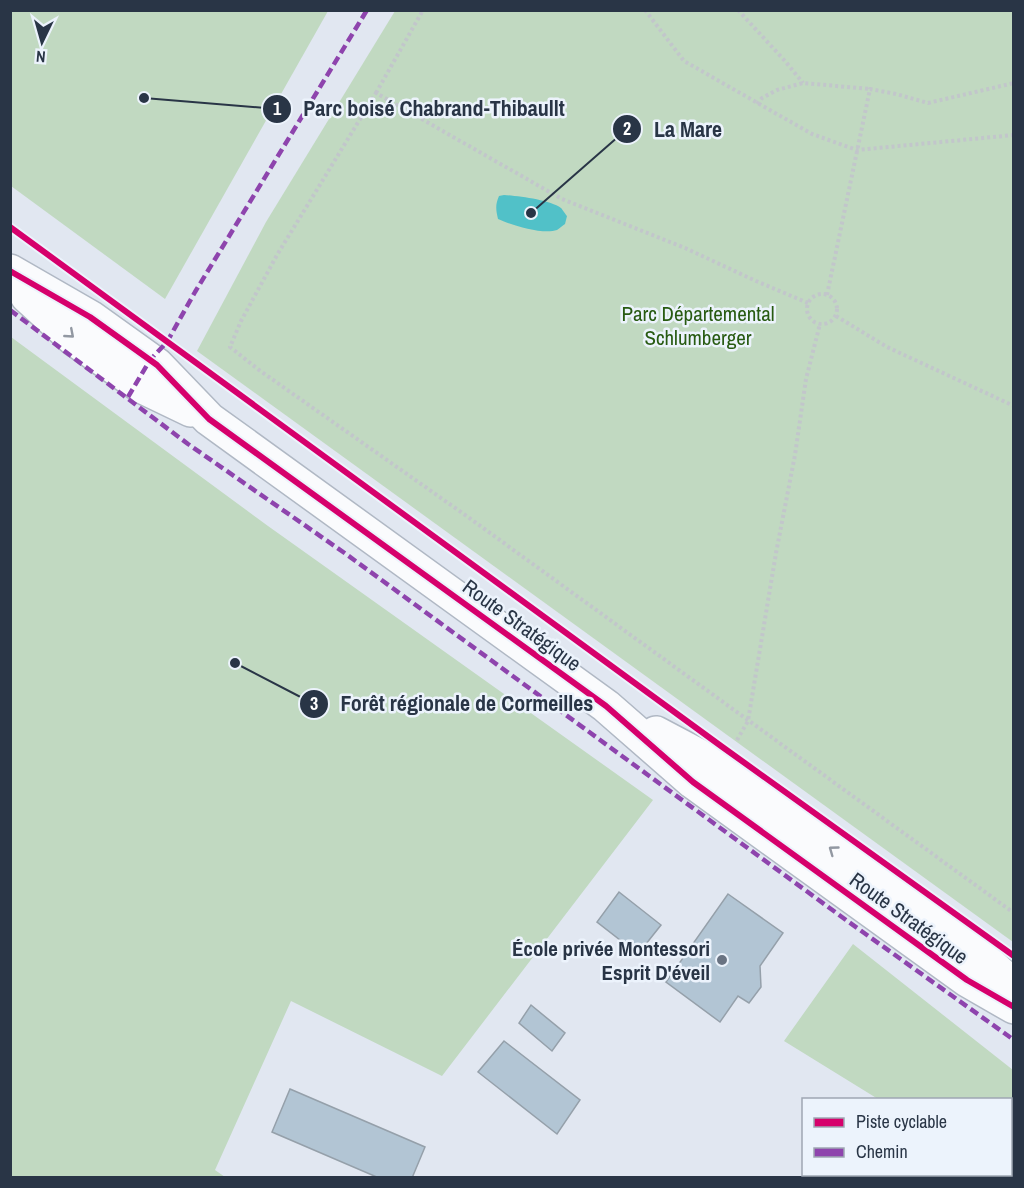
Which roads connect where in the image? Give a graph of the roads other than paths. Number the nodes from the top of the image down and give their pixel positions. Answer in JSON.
{"nodes":[{"id":1,"x":10,"y":271,"type":"edge"},
{"id":2,"x":10,"y":281,"type":"edge"},
{"id":3,"x":209,"y":419,"type":"junction"},
{"id":4,"x":606,"y":706,"type":"junction"},
{"id":5,"x":1014,"y":986,"type":"edge"},
{"id":6,"x":1014,"y":1007,"type":"edge"}],
"edges":[{"from":1,"to":3,"type":"street","name":"Route Stratégique"},
{"from":2,"to":3,"type":"street","name":"Route Stratégique","one_way":true},
{"from":3,"to":4,"type":"street","name":"Route Stratégique"},
{"from":5,"to":4,"type":"street","name":"Route Stratégique","one_way":true},
{"from":4,"to":6,"type":"street","name":"Route Stratégique"}]}
